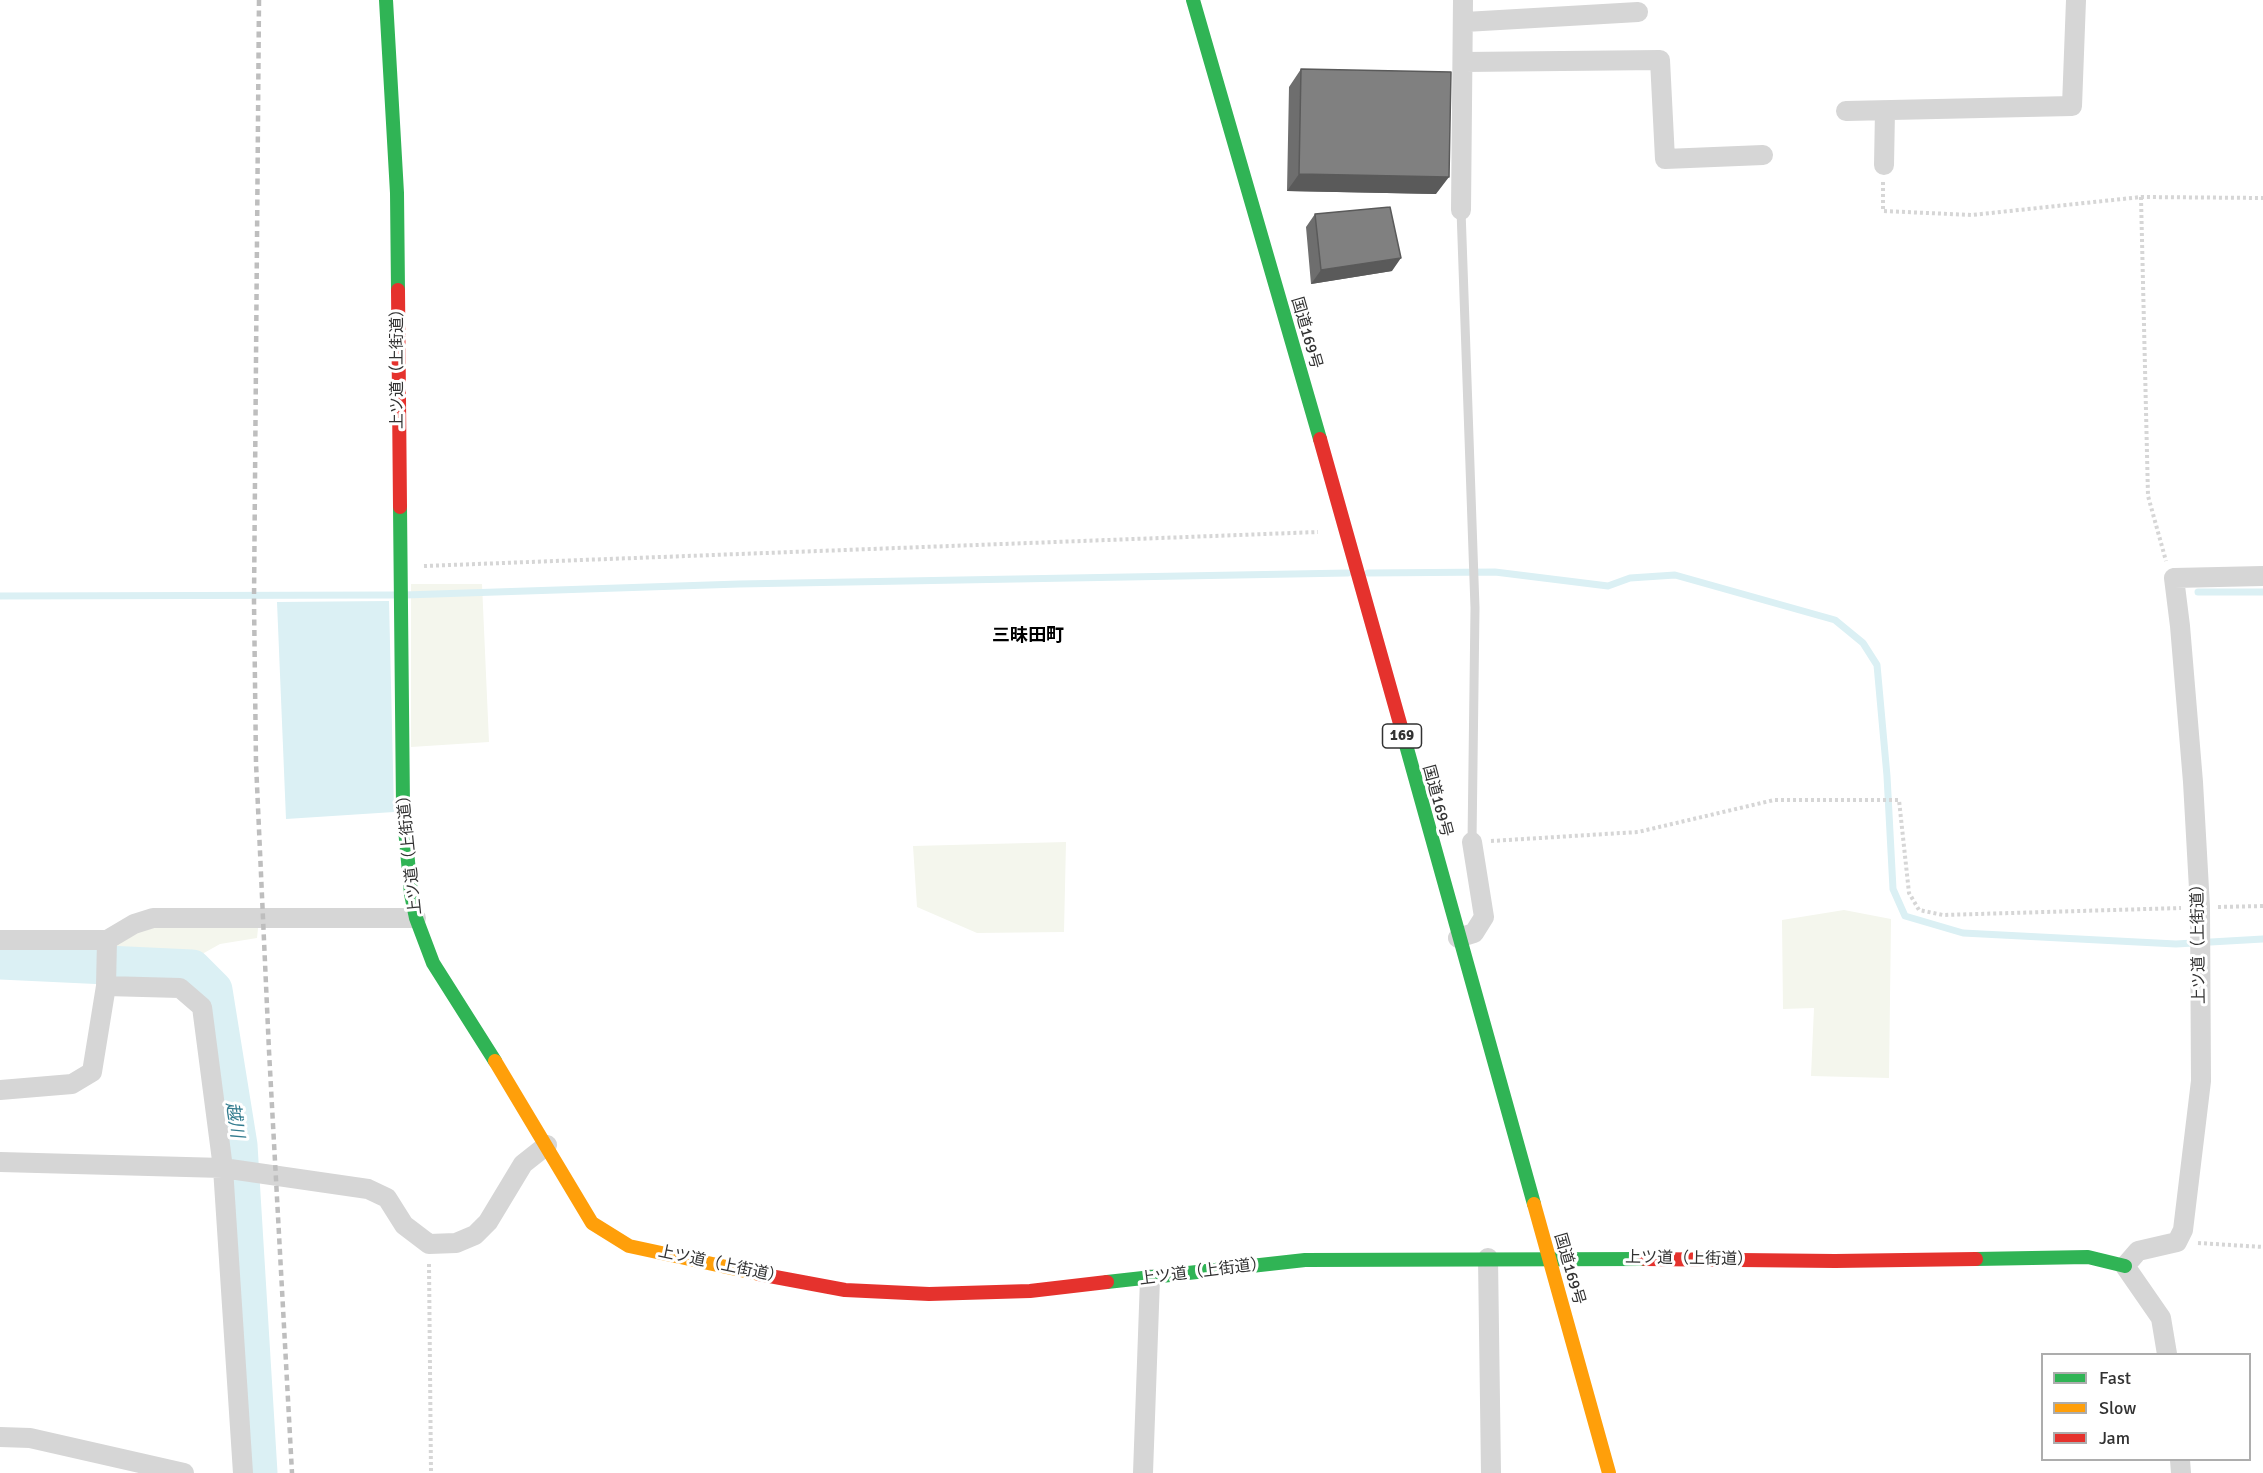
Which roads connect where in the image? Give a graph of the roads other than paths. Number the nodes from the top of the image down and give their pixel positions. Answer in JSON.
{"nodes":[{"id":1,"x":386,"y":0,"type":"edge"},
{"id":2,"x":1193,"y":0,"type":"edge"},
{"id":3,"x":1463,"y":0,"type":"edge"},
{"id":4,"x":2076,"y":0,"type":"edge"},
{"id":5,"x":1552,"y":9,"type":"edge"},
{"id":6,"x":1638,"y":12,"type":"dead end"},
{"id":7,"x":1465,"y":22,"type":"junction"},
{"id":8,"x":1464,"y":62,"type":"junction"},
{"id":9,"x":1846,"y":111,"type":"dead end"},
{"id":10,"x":1884,"y":111,"type":"junction"},
{"id":11,"x":1763,"y":155,"type":"dead end"},
{"id":12,"x":1884,"y":165,"type":"road end"},
{"id":13,"x":1461,"y":210,"type":"joint"},
{"id":14,"x":2263,"y":576,"type":"edge"},
{"id":15,"x":1472,"y":842,"type":"joint"},
{"id":16,"x":416,"y":918,"type":"junction"},
{"id":17,"x":1458,"y":938,"type":"junction"},
{"id":18,"x":0,"y":940,"type":"edge"},
{"id":19,"x":107,"y":940,"type":"junction"},
{"id":20,"x":106,"y":986,"type":"junction"},
{"id":21,"x":0,"y":1090,"type":"edge"},
{"id":22,"x":547,"y":1145,"type":"junction"},
{"id":23,"x":0,"y":1162,"type":"edge"},
{"id":24,"x":223,"y":1168,"type":"junction"},
{"id":25,"x":1488,"y":1258,"type":"junction"},
{"id":26,"x":1549,"y":1258,"type":"junction"},
{"id":27,"x":2125,"y":1266,"type":"junction"},
{"id":28,"x":1150,"y":1279,"type":"junction"},
{"id":29,"x":2167,"y":1353,"type":"edge"},
{"id":30,"x":0,"y":1437,"type":"edge"},
{"id":31,"x":184,"y":1473,"type":"edge"},
{"id":32,"x":243,"y":1473,"type":"edge"},
{"id":33,"x":1143,"y":1473,"type":"edge"},
{"id":34,"x":1491,"y":1473,"type":"edge"},
{"id":35,"x":1609,"y":1473,"type":"edge"}],
"edges":[{"from":1,"to":16,"type":"main road","name":"上ツ道（上街道）"},
{"from":2,"to":17,"type":"main road","name":"国道169号","number":"169"},
{"from":3,"to":7,"type":"street"},
{"from":4,"to":10,"type":"street"},
{"from":5,"to":6,"type":"street"},
{"from":5,"to":7,"type":"street"},
{"from":7,"to":8,"type":"street"},
{"from":8,"to":11,"type":"street"},
{"from":8,"to":13,"type":"street"},
{"from":9,"to":10,"type":"street"},
{"from":10,"to":12,"type":"street"},
{"from":13,"to":15,"type":"lane"},
{"from":14,"to":27,"type":"street","name":"上ツ道（上街道）"},
{"from":15,"to":17,"type":"street"},
{"from":16,"to":19,"type":"street"},
{"from":16,"to":22,"type":"main road","name":"上ツ道（上街道）"},
{"from":17,"to":26,"type":"main road","name":"国道169号","number":"169"},
{"from":18,"to":19,"type":"street"},
{"from":19,"to":20,"type":"street"},
{"from":20,"to":21,"type":"street"},
{"from":20,"to":24,"type":"street"},
{"from":22,"to":24,"type":"street"},
{"from":22,"to":28,"type":"main road","name":"上ツ道（上街道）"},
{"from":23,"to":24,"type":"street"},
{"from":24,"to":32,"type":"street"},
{"from":25,"to":26,"type":"main road","name":"上ツ道（上街道）"},
{"from":25,"to":28,"type":"main road","name":"上ツ道（上街道）"},
{"from":25,"to":34,"type":"street"},
{"from":26,"to":27,"type":"main road","name":"上ツ道（上街道）"},
{"from":26,"to":35,"type":"main road","name":"国道169号","number":"169"},
{"from":27,"to":29,"type":"street"},
{"from":28,"to":33,"type":"street"},
{"from":30,"to":31,"type":"street"}]}
